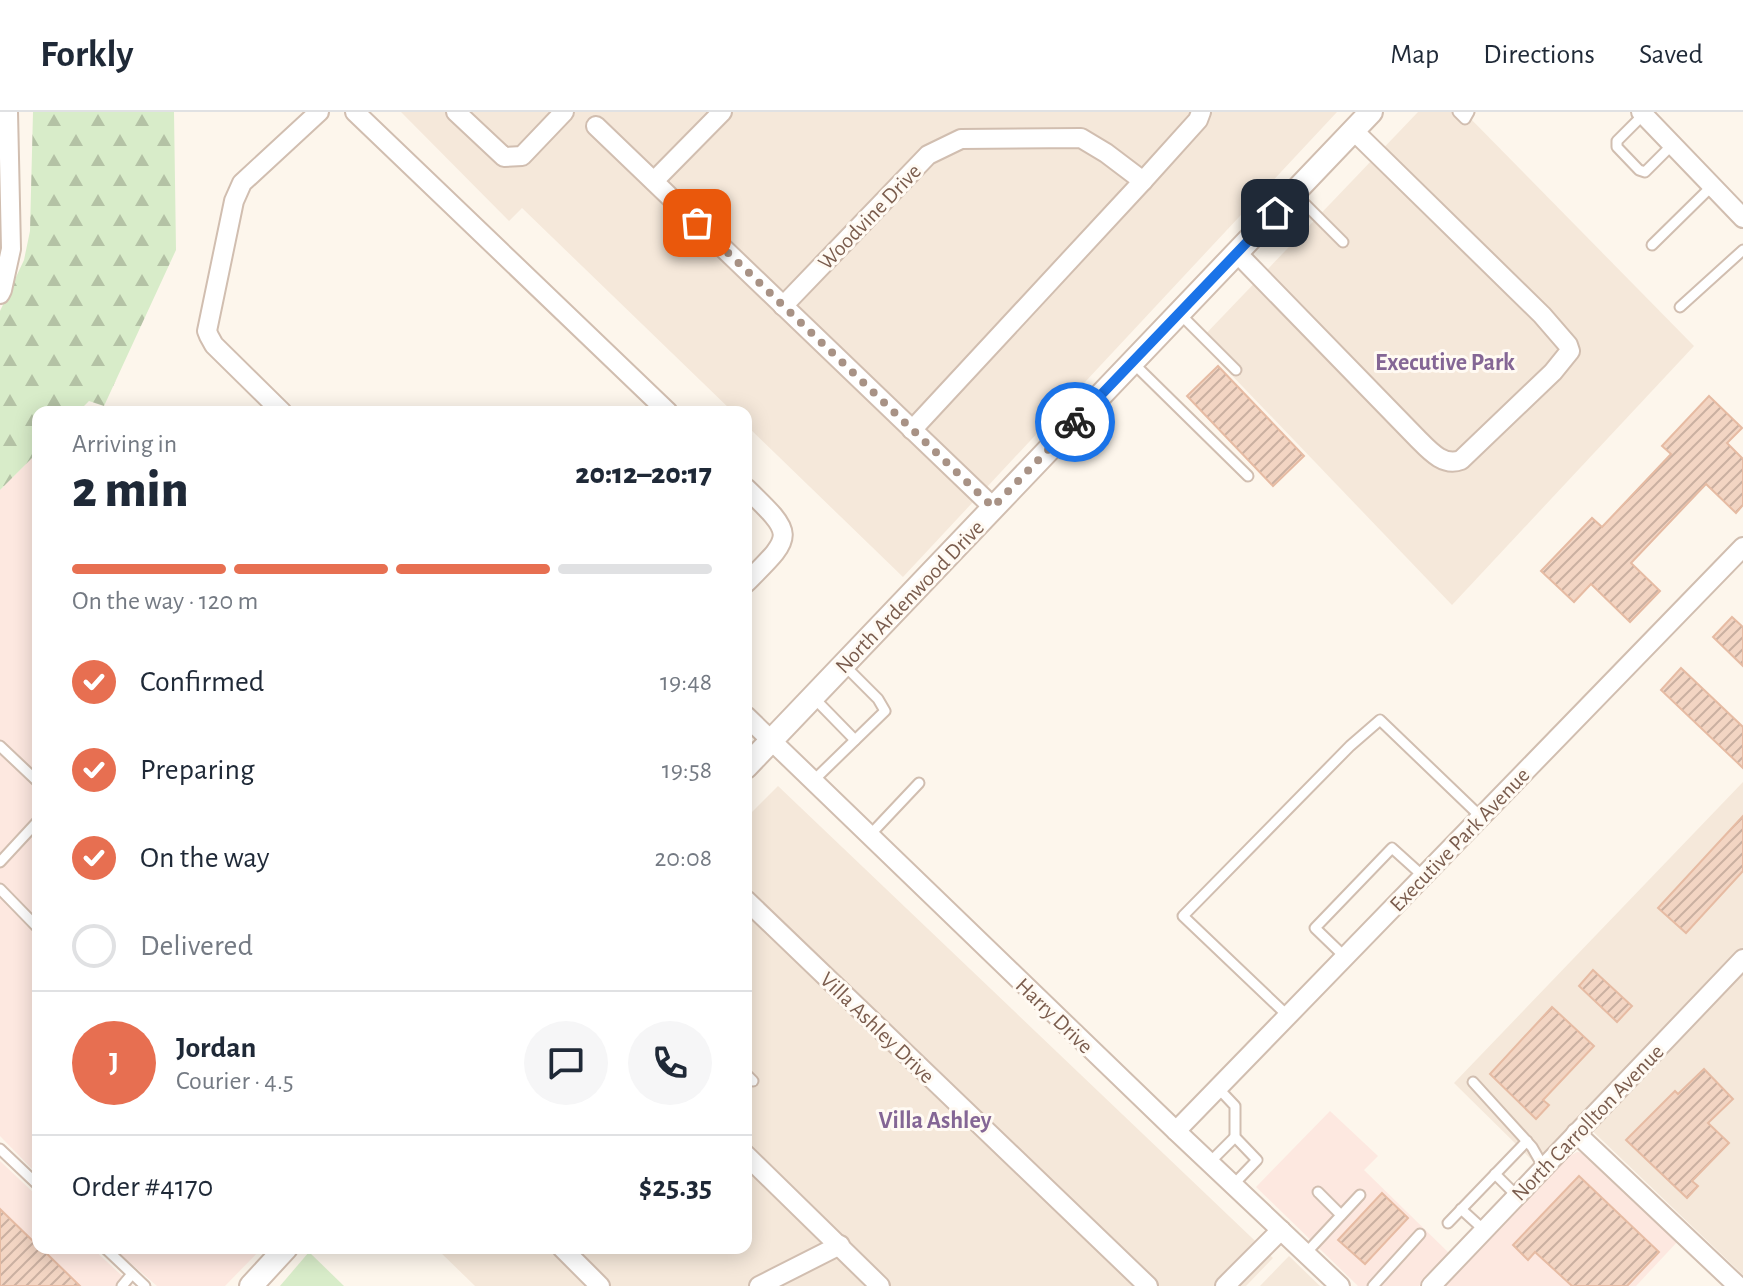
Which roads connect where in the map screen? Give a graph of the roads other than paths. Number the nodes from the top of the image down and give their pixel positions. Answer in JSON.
{"nodes":[{"id":1,"x":8,"y":112,"type":"edge"},
{"id":2,"x":319,"y":112,"type":"edge"},
{"id":3,"x":355,"y":112,"type":"edge"},
{"id":4,"x":456,"y":112,"type":"edge"},
{"id":5,"x":564,"y":112,"type":"edge"},
{"id":6,"x":722,"y":112,"type":"edge"},
{"id":7,"x":1201,"y":112,"type":"edge"},
{"id":8,"x":1371,"y":112,"type":"edge"},
{"id":9,"x":1458,"y":112,"type":"edge"},
{"id":10,"x":1469,"y":112,"type":"edge"},
{"id":11,"x":1642,"y":113,"type":"edge"},
{"id":12,"x":596,"y":126,"type":"dead end"},
{"id":13,"x":1354,"y":131,"type":"junction"},
{"id":14,"x":1672,"y":145,"type":"junction"},
{"id":15,"x":654,"y":181,"type":"junction"},
{"id":16,"x":1143,"y":181,"type":"junction"},
{"id":17,"x":1712,"y":186,"type":"junction"},
{"id":18,"x":1294,"y":193,"type":"junction"},
{"id":19,"x":5,"y":194,"type":"edge"},
{"id":20,"x":1739,"y":207,"type":"edge"},
{"id":21,"x":1343,"y":242,"type":"dead end"},
{"id":22,"x":1652,"y":245,"type":"dead end"},
{"id":23,"x":1743,"y":250,"type":"edge"},
{"id":24,"x":1237,"y":253,"type":"junction"},
{"id":25,"x":0,"y":294,"type":"edge"},
{"id":26,"x":783,"y":306,"type":"junction"},
{"id":27,"x":1680,"y":307,"type":"dead end"},
{"id":28,"x":1179,"y":313,"type":"junction"},
{"id":29,"x":1132,"y":362,"type":"junction"},
{"id":30,"x":1236,"y":370,"type":"dead end"},
{"id":31,"x":276,"y":406,"type":"edge"},
{"id":32,"x":662,"y":406,"type":"edge"},
{"id":33,"x":912,"y":430,"type":"junction"},
{"id":34,"x":1248,"y":476,"type":"dead end"},
{"id":35,"x":752,"y":494,"type":"edge"},
{"id":36,"x":993,"y":507,"type":"junction"},
{"id":37,"x":1743,"y":547,"type":"edge"},
{"id":38,"x":752,"y":577,"type":"edge"},
{"id":39,"x":844,"y":665,"type":"junction"},
{"id":40,"x":813,"y":697,"type":"junction"},
{"id":41,"x":752,"y":722,"type":"edge"},
{"id":42,"x":855,"y":740,"type":"junction"},
{"id":43,"x":771,"y":741,"type":"junction"},
{"id":44,"x":0,"y":746,"type":"edge"},
{"id":45,"x":752,"y":761,"type":"edge"},
{"id":46,"x":32,"y":776,"type":"edge"},
{"id":47,"x":812,"y":782,"type":"junction"},
{"id":48,"x":919,"y":783,"type":"dead end"},
{"id":49,"x":1481,"y":817,"type":"junction"},
{"id":50,"x":32,"y":827,"type":"edge"},
{"id":51,"x":869,"y":836,"type":"junction"},
{"id":52,"x":0,"y":862,"type":"edge"},
{"id":53,"x":1423,"y":876,"type":"junction"},
{"id":54,"x":0,"y":889,"type":"edge"},
{"id":55,"x":752,"y":906,"type":"edge"},
{"id":56,"x":32,"y":922,"type":"edge"},
{"id":57,"x":1345,"y":957,"type":"junction"},
{"id":58,"x":1743,"y":959,"type":"edge"},
{"id":59,"x":1288,"y":1016,"type":"junction"},
{"id":60,"x":1473,"y":1082,"type":"dead end"},
{"id":61,"x":1218,"y":1088,"type":"junction"},
{"id":62,"x":1176,"y":1131,"type":"junction"},
{"id":63,"x":1576,"y":1133,"type":"junction"},
{"id":64,"x":1235,"y":1137,"type":"junction"},
{"id":65,"x":1527,"y":1141,"type":"junction"},
{"id":66,"x":0,"y":1149,"type":"edge"},
{"id":67,"x":752,"y":1161,"type":"edge"},
{"id":68,"x":1209,"y":1163,"type":"junction"},
{"id":69,"x":1544,"y":1168,"type":"junction"},
{"id":70,"x":1495,"y":1174,"type":"junction"},
{"id":71,"x":32,"y":1179,"type":"edge"},
{"id":72,"x":1233,"y":1185,"type":"junction"},
{"id":73,"x":1318,"y":1192,"type":"dead end"},
{"id":74,"x":1360,"y":1195,"type":"dead end"},
{"id":75,"x":1517,"y":1196,"type":"junction"},
{"id":76,"x":1461,"y":1209,"type":"junction"},
{"id":77,"x":1341,"y":1215,"type":"junction"},
{"id":78,"x":1448,"y":1223,"type":"dead end"},
{"id":79,"x":1281,"y":1230,"type":"junction"},
{"id":80,"x":1484,"y":1230,"type":"junction"},
{"id":81,"x":1420,"y":1234,"type":"dead end"},
{"id":82,"x":840,"y":1245,"type":"junction"},
{"id":83,"x":1306,"y":1253,"type":"junction"},
{"id":84,"x":111,"y":1254,"type":"edge"},
{"id":85,"x":280,"y":1254,"type":"edge"},
{"id":86,"x":568,"y":1254,"type":"edge"},
{"id":87,"x":132,"y":1274,"type":"junction"},
{"id":88,"x":122,"y":1286,"type":"edge"},
{"id":89,"x":145,"y":1286,"type":"edge"},
{"id":90,"x":251,"y":1286,"type":"edge"},
{"id":91,"x":600,"y":1286,"type":"edge"},
{"id":92,"x":759,"y":1286,"type":"edge"},
{"id":93,"x":880,"y":1286,"type":"edge"},
{"id":94,"x":1148,"y":1286,"type":"edge"},
{"id":95,"x":1225,"y":1286,"type":"edge"},
{"id":96,"x":1340,"y":1286,"type":"edge"},
{"id":97,"x":1373,"y":1286,"type":"edge"},
{"id":98,"x":1431,"y":1286,"type":"edge"},
{"id":99,"x":1738,"y":1286,"type":"edge"}],
"edges":[{"from":1,"to":19,"type":"street"},
{"from":2,"to":31,"type":"street"},
{"from":3,"to":32,"type":"street"},
{"from":4,"to":5,"type":"street"},
{"from":6,"to":15,"type":"street"},
{"from":7,"to":16,"type":"street"},
{"from":8,"to":13,"type":"street","name":"North Ardenwood Drive"},
{"from":9,"to":10,"type":"lane"},
{"from":11,"to":14,"type":"street"},
{"from":11,"to":14,"type":"lane"},
{"from":12,"to":15,"type":"street"},
{"from":13,"to":18,"type":"street","name":"North Ardenwood Drive"},
{"from":13,"to":24,"type":"street"},
{"from":14,"to":17,"type":"street"},
{"from":15,"to":26,"type":"street"},
{"from":16,"to":26,"type":"street","name":"Woodvine Drive"},
{"from":16,"to":33,"type":"street"},
{"from":17,"to":20,"type":"street"},
{"from":17,"to":22,"type":"lane"},
{"from":18,"to":21,"type":"lane"},
{"from":18,"to":24,"type":"street","name":"North Ardenwood Drive"},
{"from":19,"to":25,"type":"street"},
{"from":23,"to":27,"type":"lane"},
{"from":24,"to":28,"type":"street","name":"North Ardenwood Drive"},
{"from":26,"to":33,"type":"street"},
{"from":28,"to":29,"type":"street","name":"North Ardenwood Drive"},
{"from":28,"to":30,"type":"lane"},
{"from":29,"to":34,"type":"lane"},
{"from":29,"to":36,"type":"street","name":"North Ardenwood Drive"},
{"from":33,"to":36,"type":"street"},
{"from":35,"to":38,"type":"street"},
{"from":36,"to":39,"type":"street","name":"North Ardenwood Drive"},
{"from":37,"to":49,"type":"street","name":"Executive Park Avenue"},
{"from":39,"to":40,"type":"street","name":"North Ardenwood Drive"},
{"from":39,"to":42,"type":"lane"},
{"from":40,"to":42,"type":"lane"},
{"from":40,"to":43,"type":"street","name":"North Ardenwood Drive"},
{"from":41,"to":43,"type":"street","name":"Harry Drive"},
{"from":42,"to":47,"type":"lane"},
{"from":43,"to":45,"type":"street","name":"North Ardenwood Drive"},
{"from":43,"to":47,"type":"street","name":"Harry Drive"},
{"from":44,"to":46,"type":"lane"},
{"from":47,"to":51,"type":"street","name":"Harry Drive"},
{"from":48,"to":51,"type":"lane"},
{"from":49,"to":53,"type":"street","name":"Executive Park Avenue"},
{"from":49,"to":59,"type":"lane"},
{"from":50,"to":52,"type":"lane"},
{"from":51,"to":62,"type":"street","name":"Harry Drive"},
{"from":53,"to":57,"type":"street","name":"Executive Park Avenue"},
{"from":53,"to":57,"type":"lane"},
{"from":54,"to":56,"type":"lane"},
{"from":55,"to":94,"type":"street","name":"Villa Ashley Drive"},
{"from":57,"to":59,"type":"street","name":"Executive Park Avenue"},
{"from":58,"to":63,"type":"street","name":"North Carrollton Avenue"},
{"from":59,"to":61,"type":"street","name":"Executive Park Avenue"},
{"from":60,"to":65,"type":"lane"},
{"from":61,"to":62,"type":"street","name":"Executive Park Avenue"},
{"from":61,"to":64,"type":"lane"},
{"from":62,"to":68,"type":"street","name":"Harry Drive"},
{"from":63,"to":69,"type":"street","name":"North Carrollton Avenue"},
{"from":63,"to":99,"type":"street"},
{"from":64,"to":68,"type":"lane"},
{"from":64,"to":72,"type":"lane"},
{"from":65,"to":69,"type":"lane"},
{"from":65,"to":70,"type":"lane"},
{"from":66,"to":71,"type":"lane"},
{"from":67,"to":82,"type":"street"},
{"from":68,"to":72,"type":"street","name":"Harry Drive"},
{"from":69,"to":75,"type":"street","name":"North Carrollton Avenue"},
{"from":70,"to":75,"type":"lane"},
{"from":70,"to":76,"type":"lane"},
{"from":72,"to":79,"type":"street","name":"Harry Drive"},
{"from":73,"to":77,"type":"lane"},
{"from":74,"to":77,"type":"lane"},
{"from":75,"to":80,"type":"street","name":"North Carrollton Avenue"},
{"from":76,"to":78,"type":"lane"},
{"from":76,"to":80,"type":"lane"},
{"from":77,"to":83,"type":"lane"},
{"from":79,"to":83,"type":"street","name":"Harry Drive"},
{"from":79,"to":95,"type":"street"},
{"from":80,"to":98,"type":"street","name":"North Carrollton Avenue"},
{"from":81,"to":97,"type":"lane"},
{"from":82,"to":92,"type":"street"},
{"from":82,"to":93,"type":"street"},
{"from":83,"to":96,"type":"street","name":"Harry Drive"},
{"from":84,"to":87,"type":"lane"},
{"from":85,"to":90,"type":"street"},
{"from":86,"to":91,"type":"street"},
{"from":87,"to":88,"type":"lane"},
{"from":87,"to":89,"type":"lane"}]}
